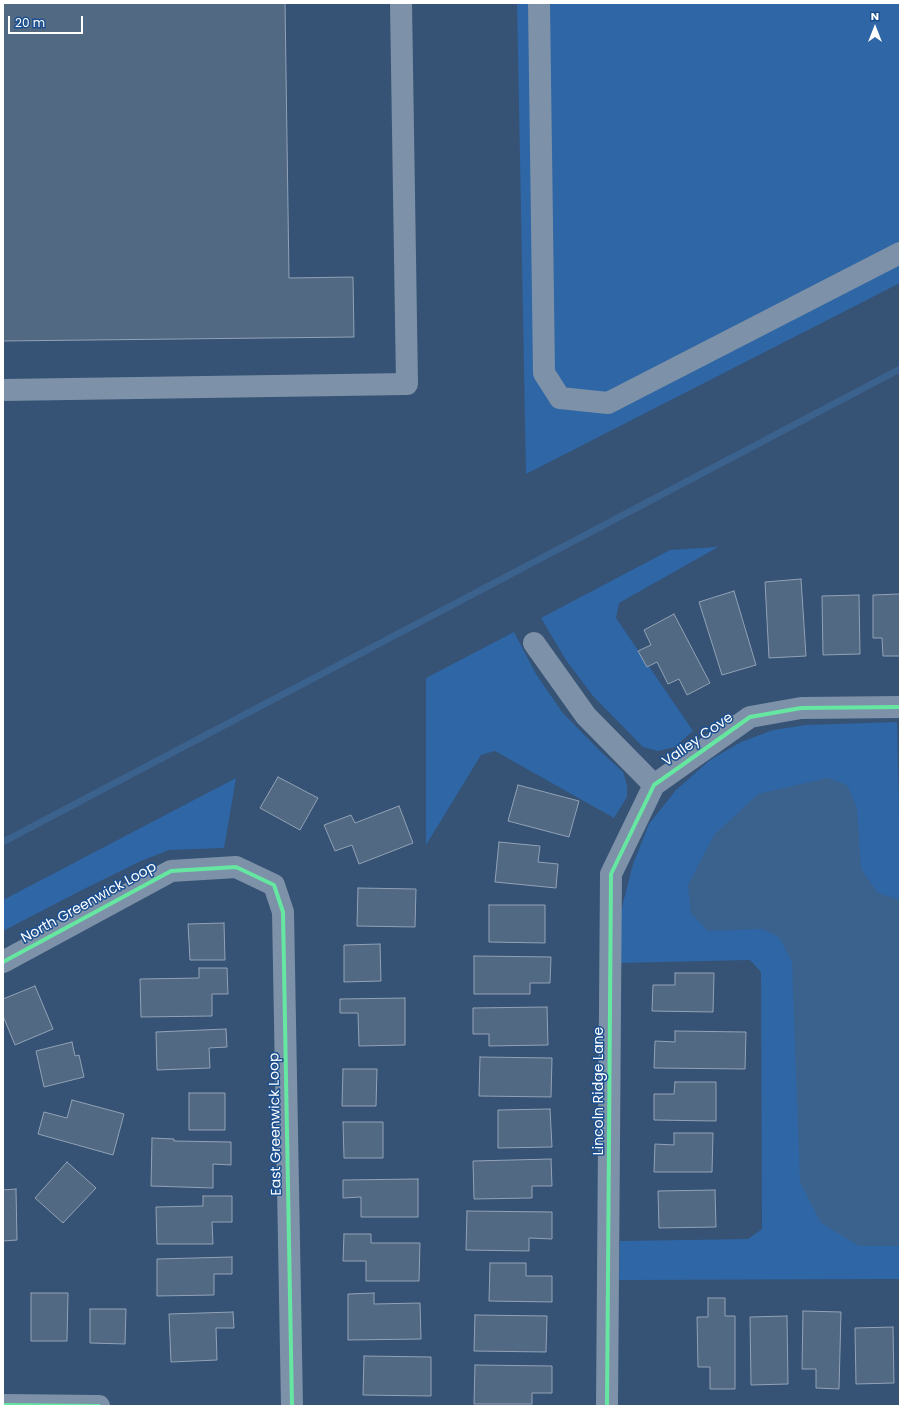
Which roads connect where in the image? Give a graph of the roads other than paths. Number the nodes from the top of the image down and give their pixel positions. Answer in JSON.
{"nodes":[{"id":1,"x":401,"y":3,"type":"edge"},
{"id":2,"x":539,"y":3,"type":"edge"},
{"id":3,"x":900,"y":253,"type":"edge"},
{"id":4,"x":3,"y":390,"type":"edge"},
{"id":5,"x":534,"y":643,"type":"dead end"},
{"id":6,"x":900,"y":706,"type":"edge"},
{"id":7,"x":654,"y":785,"type":"junction"},
{"id":8,"x":236,"y":866,"type":"joint"},
{"id":9,"x":3,"y":962,"type":"edge"},
{"id":10,"x":3,"y":1405,"type":"edge"},
{"id":11,"x":99,"y":1406,"type":"edge"},
{"id":12,"x":292,"y":1406,"type":"edge"},
{"id":13,"x":607,"y":1406,"type":"edge"}],
"edges":[{"from":1,"to":4,"type":"street"},
{"from":2,"to":3,"type":"street"},
{"from":5,"to":7,"type":"street"},
{"from":6,"to":7,"type":"street","name":"Valley Cove"},
{"from":7,"to":13,"type":"street","name":"Lincoln Ridge Lane"},
{"from":8,"to":9,"type":"street","name":"North Greenwick Loop"},
{"from":8,"to":12,"type":"street","name":"East Greenwick Loop"},
{"from":10,"to":11,"type":"street"}]}
